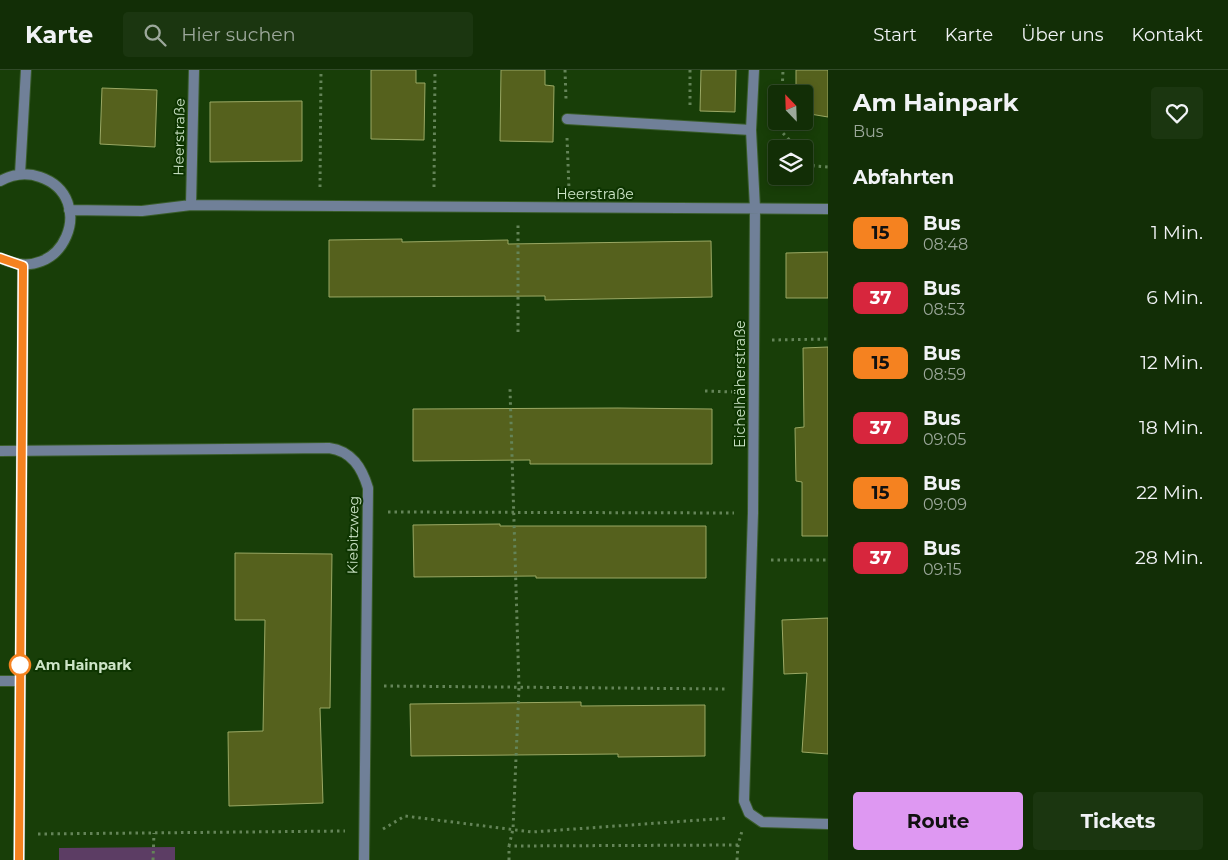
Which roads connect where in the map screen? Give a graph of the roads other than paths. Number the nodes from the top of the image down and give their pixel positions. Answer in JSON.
{"nodes":[{"id":1,"x":26,"y":70,"type":"edge"},
{"id":2,"x":194,"y":70,"type":"edge"},
{"id":3,"x":754,"y":70,"type":"edge"},
{"id":4,"x":567,"y":118,"type":"dead end"},
{"id":5,"x":751,"y":130,"type":"junction"},
{"id":6,"x":20,"y":174,"type":"junction"},
{"id":7,"x":0,"y":181,"type":"edge"},
{"id":8,"x":191,"y":205,"type":"junction"},
{"id":9,"x":755,"y":208,"type":"junction"},
{"id":10,"x":828,"y":209,"type":"edge"},
{"id":11,"x":69,"y":210,"type":"junction"},
{"id":12,"x":0,"y":258,"type":"edge"},
{"id":13,"x":23,"y":266,"type":"junction"},
{"id":14,"x":0,"y":451,"type":"edge"},
{"id":15,"x":21,"y":451,"type":"junction"},
{"id":16,"x":0,"y":681,"type":"edge"},
{"id":17,"x":20,"y":681,"type":"junction"},
{"id":18,"x":828,"y":824,"type":"edge"},
{"id":19,"x":19,"y":860,"type":"edge"},
{"id":20,"x":364,"y":860,"type":"edge"}],
"edges":[{"from":1,"to":6,"type":"street"},
{"from":2,"to":8,"type":"street","name":"Heerstraße"},
{"from":3,"to":5,"type":"street"},
{"from":4,"to":5,"type":"street"},
{"from":5,"to":9,"type":"street"},
{"from":6,"to":7,"type":"street"},
{"from":6,"to":11,"type":"street"},
{"from":8,"to":9,"type":"street","name":"Heerstraße"},
{"from":8,"to":11,"type":"street","name":"Heerstraße"},
{"from":9,"to":10,"type":"street","name":"Heerstraße"},
{"from":9,"to":18,"type":"street","name":"Eichelhäherstraße"},
{"from":11,"to":13,"type":"street"},
{"from":12,"to":13,"type":"street"},
{"from":13,"to":15,"type":"street"},
{"from":14,"to":15,"type":"street","name":"Kiebitzweg"},
{"from":15,"to":17,"type":"street"},
{"from":15,"to":20,"type":"street","name":"Kiebitzweg"},
{"from":16,"to":17,"type":"street"},
{"from":17,"to":19,"type":"street"}]}
